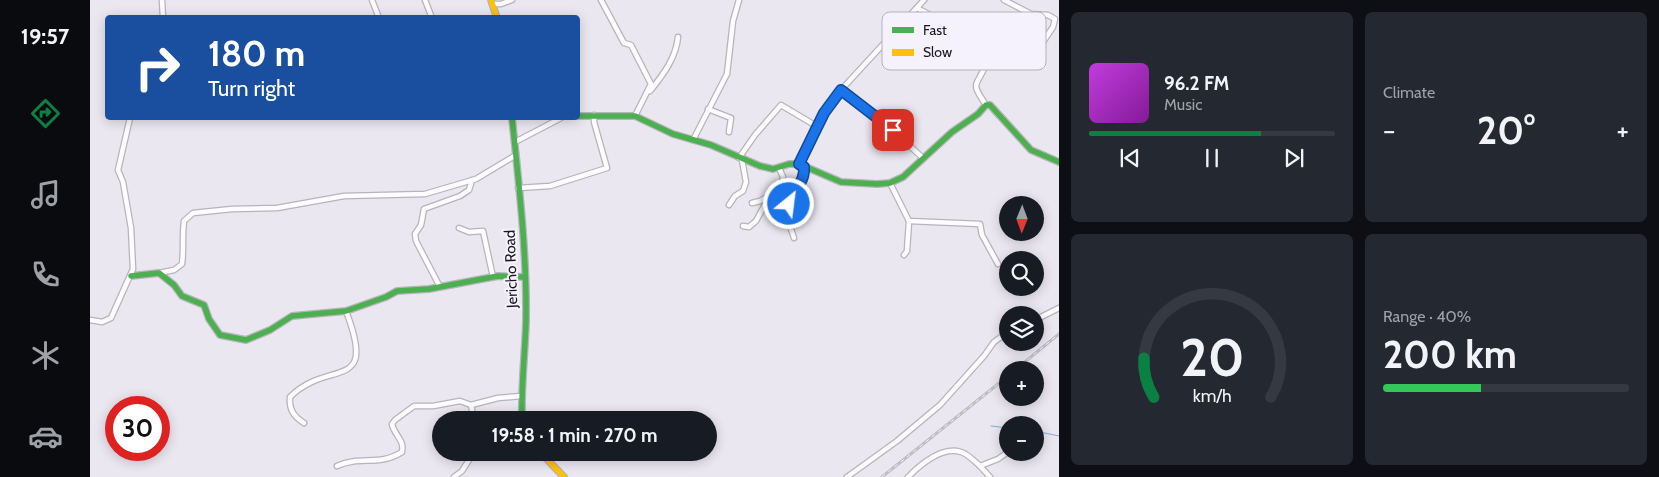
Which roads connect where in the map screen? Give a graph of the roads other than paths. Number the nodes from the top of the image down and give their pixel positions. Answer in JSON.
{"nodes":[{"id":1,"x":162,"y":0,"type":"edge"},
{"id":2,"x":372,"y":0,"type":"edge"},
{"id":3,"x":425,"y":0,"type":"edge"},
{"id":4,"x":512,"y":0,"type":"edge"},
{"id":5,"x":601,"y":0,"type":"edge"},
{"id":6,"x":739,"y":0,"type":"edge"},
{"id":7,"x":924,"y":0,"type":"edge"},
{"id":8,"x":1004,"y":0,"type":"edge"},
{"id":9,"x":491,"y":2,"type":"edge"},
{"id":10,"x":917,"y":8,"type":"junction"},
{"id":11,"x":912,"y":12,"type":"edge"},
{"id":12,"x":924,"y":12,"type":"edge"},
{"id":13,"x":1025,"y":12,"type":"edge"},
{"id":14,"x":163,"y":15,"type":"edge"},
{"id":15,"x":378,"y":15,"type":"edge"},
{"id":16,"x":431,"y":15,"type":"edge"},
{"id":17,"x":496,"y":15,"type":"edge"},
{"id":18,"x":1046,"y":15,"type":"edge"},
{"id":19,"x":1046,"y":37,"type":"edge"},
{"id":20,"x":678,"y":38,"type":"dead end"},
{"id":21,"x":882,"y":46,"type":"edge"},
{"id":22,"x":983,"y":70,"type":"edge"},
{"id":23,"x":841,"y":90,"type":"junction"},
{"id":24,"x":644,"y":98,"type":"junction"},
{"id":25,"x":986,"y":105,"type":"junction"},
{"id":26,"x":708,"y":109,"type":"junction"},
{"id":27,"x":594,"y":115,"type":"junction"},
{"id":28,"x":580,"y":116,"type":"edge"},
{"id":29,"x":635,"y":116,"type":"junction"},
{"id":30,"x":130,"y":120,"type":"edge"},
{"id":31,"x":512,"y":120,"type":"edge"},
{"id":32,"x":557,"y":120,"type":"edge"},
{"id":33,"x":818,"y":127,"type":"junction"},
{"id":34,"x":729,"y":132,"type":"dead end"},
{"id":35,"x":693,"y":140,"type":"junction"},
{"id":36,"x":515,"y":142,"type":"junction"},
{"id":37,"x":516,"y":155,"type":"junction"},
{"id":38,"x":923,"y":158,"type":"junction"},
{"id":39,"x":741,"y":159,"type":"junction"},
{"id":40,"x":1058,"y":160,"type":"edge"},
{"id":41,"x":801,"y":165,"type":"junction"},
{"id":42,"x":779,"y":168,"type":"junction"},
{"id":43,"x":472,"y":180,"type":"junction"},
{"id":44,"x":890,"y":183,"type":"junction"},
{"id":45,"x":518,"y":188,"type":"junction"},
{"id":46,"x":770,"y":195,"type":"junction"},
{"id":47,"x":752,"y":203,"type":"dead end"},
{"id":48,"x":729,"y":205,"type":"dead end"},
{"id":49,"x":909,"y":221,"type":"junction"},
{"id":50,"x":743,"y":226,"type":"dead end"},
{"id":51,"x":458,"y":228,"type":"dead end"},
{"id":52,"x":794,"y":238,"type":"dead end"},
{"id":53,"x":904,"y":255,"type":"dead end"},
{"id":54,"x":998,"y":264,"type":"dead end"},
{"id":55,"x":158,"y":273,"type":"junction"},
{"id":56,"x":131,"y":276,"type":"junction"},
{"id":57,"x":493,"y":277,"type":"junction"},
{"id":58,"x":524,"y":277,"type":"junction"},
{"id":59,"x":440,"y":287,"type":"junction"},
{"id":60,"x":1059,"y":308,"type":"edge"},
{"id":61,"x":346,"y":310,"type":"junction"},
{"id":62,"x":1044,"y":316,"type":"edge"},
{"id":63,"x":90,"y":320,"type":"edge"},
{"id":64,"x":999,"y":338,"type":"edge"},
{"id":65,"x":521,"y":396,"type":"junction"},
{"id":66,"x":471,"y":405,"type":"junction"},
{"id":67,"x":472,"y":411,"type":"edge"},
{"id":68,"x":522,"y":411,"type":"edge"},
{"id":69,"x":304,"y":423,"type":"dead end"},
{"id":70,"x":999,"y":458,"type":"edge"},
{"id":71,"x":468,"y":461,"type":"edge"},
{"id":72,"x":549,"y":461,"type":"edge"},
{"id":73,"x":337,"y":466,"type":"dead end"},
{"id":74,"x":980,"y":466,"type":"junction"},
{"id":75,"x":454,"y":477,"type":"edge"},
{"id":76,"x":564,"y":477,"type":"edge"},
{"id":77,"x":847,"y":477,"type":"edge"},
{"id":78,"x":908,"y":477,"type":"edge"},
{"id":79,"x":990,"y":477,"type":"edge"}],
"edges":[{"from":1,"to":14,"type":"street"},
{"from":2,"to":15,"type":"street"},
{"from":3,"to":16,"type":"street"},
{"from":4,"to":9,"type":"street"},
{"from":5,"to":24,"type":"street"},
{"from":6,"to":26,"type":"street"},
{"from":7,"to":10,"type":"street"},
{"from":8,"to":13,"type":"street"},
{"from":9,"to":17,"type":"street"},
{"from":10,"to":11,"type":"street"},
{"from":10,"to":12,"type":"street"},
{"from":18,"to":19,"type":"street"},
{"from":20,"to":24,"type":"street"},
{"from":21,"to":23,"type":"street"},
{"from":22,"to":25,"type":"street"},
{"from":23,"to":33,"type":"street"},
{"from":23,"to":38,"type":"street"},
{"from":24,"to":29,"type":"street"},
{"from":25,"to":38,"type":"street"},
{"from":25,"to":40,"type":"street"},
{"from":26,"to":34,"type":"street"},
{"from":26,"to":35,"type":"street"},
{"from":27,"to":28,"type":"street"},
{"from":27,"to":29,"type":"street"},
{"from":27,"to":45,"type":"street"},
{"from":29,"to":35,"type":"street"},
{"from":30,"to":56,"type":"street"},
{"from":31,"to":36,"type":"street","name":"Jericho Road"},
{"from":32,"to":36,"type":"street"},
{"from":33,"to":39,"type":"street"},
{"from":33,"to":41,"type":"street"},
{"from":35,"to":39,"type":"street"},
{"from":36,"to":37,"type":"street","name":"Jericho Road"},
{"from":37,"to":43,"type":"street"},
{"from":37,"to":45,"type":"street","name":"Jericho Road"},
{"from":38,"to":44,"type":"street"},
{"from":39,"to":42,"type":"street"},
{"from":39,"to":48,"type":"street"},
{"from":41,"to":42,"type":"street"},
{"from":41,"to":44,"type":"street"},
{"from":41,"to":52,"type":"street"},
{"from":42,"to":46,"type":"street"},
{"from":43,"to":55,"type":"street"},
{"from":43,"to":59,"type":"street"},
{"from":44,"to":49,"type":"street"},
{"from":45,"to":58,"type":"street","name":"Jericho Road"},
{"from":46,"to":47,"type":"street"},
{"from":46,"to":50,"type":"street"},
{"from":49,"to":53,"type":"street"},
{"from":49,"to":54,"type":"street"},
{"from":51,"to":57,"type":"street"},
{"from":55,"to":56,"type":"street"},
{"from":55,"to":61,"type":"street"},
{"from":56,"to":63,"type":"street"},
{"from":57,"to":58,"type":"street"},
{"from":57,"to":59,"type":"street"},
{"from":58,"to":65,"type":"street","name":"Jericho Road"},
{"from":59,"to":61,"type":"street"},
{"from":60,"to":62,"type":"street"},
{"from":61,"to":69,"type":"street"},
{"from":64,"to":77,"type":"street"},
{"from":65,"to":66,"type":"street"},
{"from":65,"to":68,"type":"street","name":"Jericho Road"},
{"from":66,"to":67,"type":"street"},
{"from":66,"to":73,"type":"street"},
{"from":70,"to":74,"type":"street"},
{"from":71,"to":75,"type":"street"},
{"from":72,"to":76,"type":"street"},
{"from":74,"to":78,"type":"street"},
{"from":74,"to":79,"type":"street"}]}
